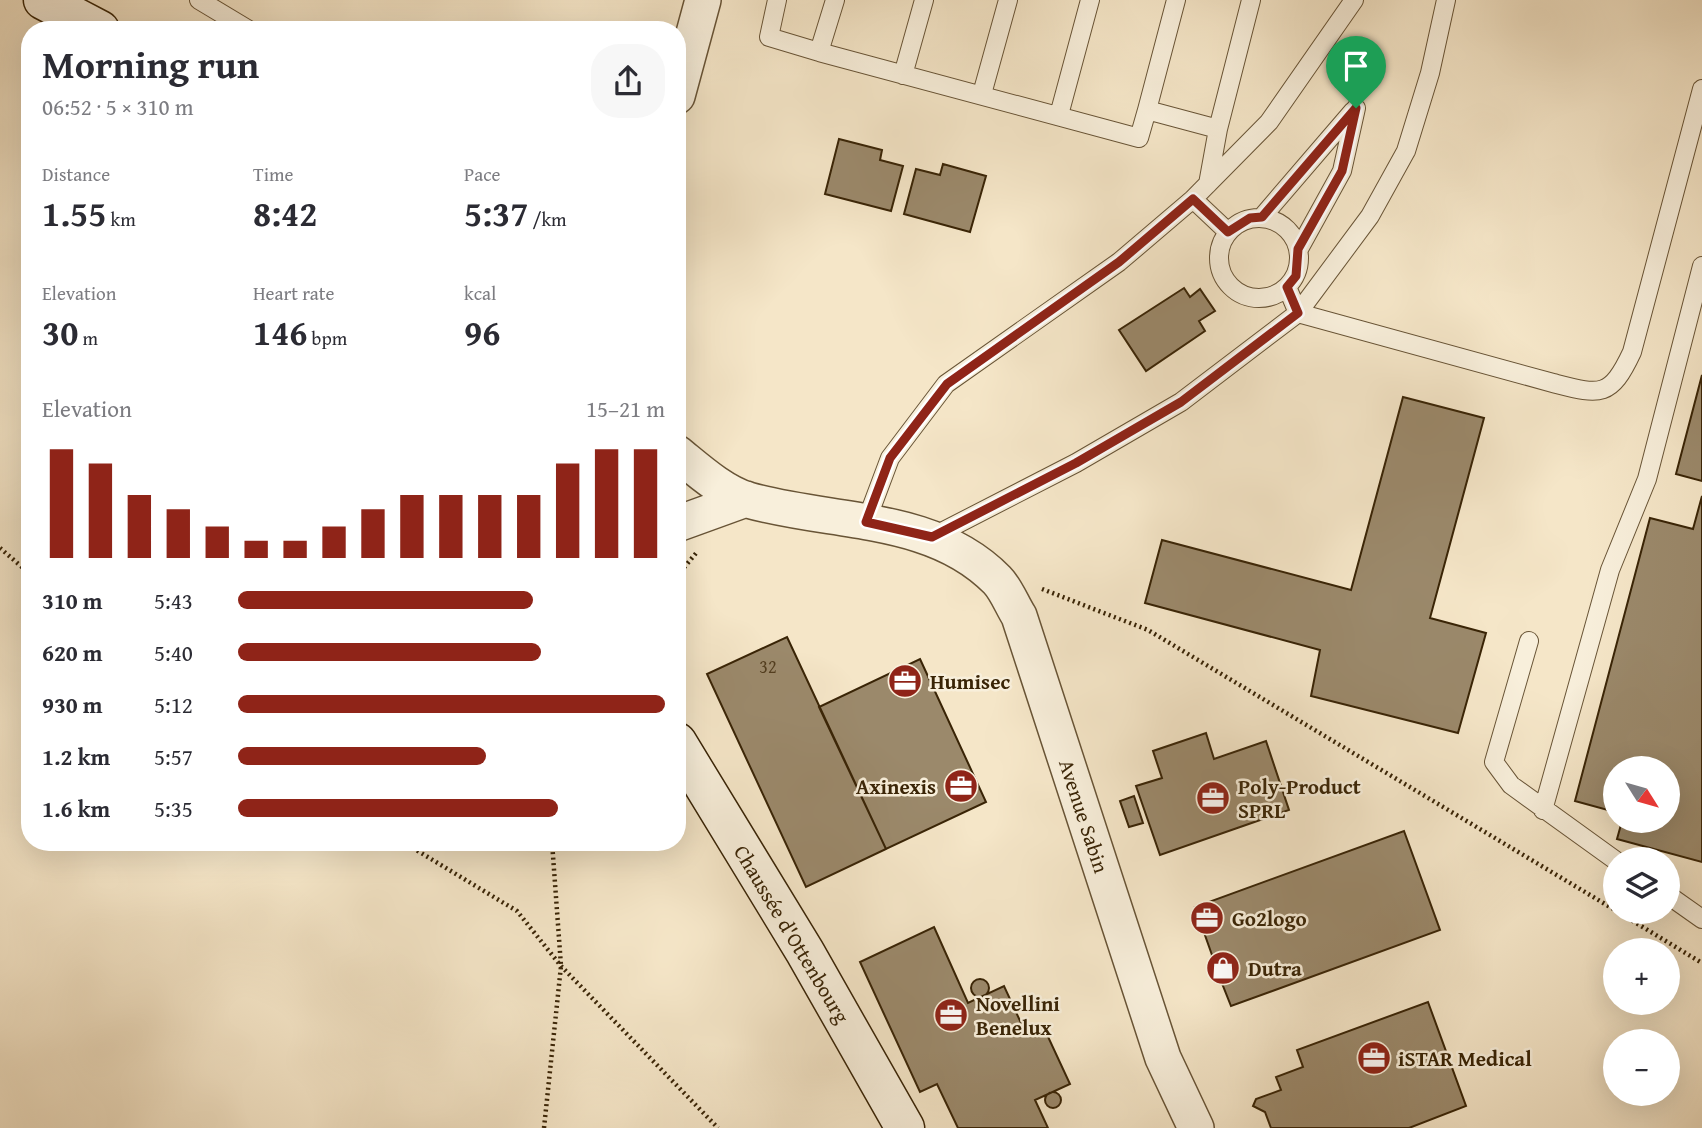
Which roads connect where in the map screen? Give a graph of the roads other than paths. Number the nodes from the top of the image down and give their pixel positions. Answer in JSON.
{"nodes":[{"id":1,"x":43,"y":0,"type":"edge"},
{"id":2,"x":200,"y":0,"type":"edge"},
{"id":3,"x":703,"y":0,"type":"edge"},
{"id":4,"x":777,"y":0,"type":"edge"},
{"id":5,"x":835,"y":0,"type":"edge"},
{"id":6,"x":924,"y":0,"type":"edge"},
{"id":7,"x":1008,"y":0,"type":"edge"},
{"id":8,"x":1090,"y":0,"type":"edge"},
{"id":9,"x":1176,"y":0,"type":"edge"},
{"id":10,"x":1251,"y":0,"type":"edge"},
{"id":11,"x":1354,"y":0,"type":"edge"},
{"id":12,"x":1446,"y":0,"type":"edge"},
{"id":13,"x":83,"y":21,"type":"edge"},
{"id":14,"x":234,"y":21,"type":"edge"},
{"id":15,"x":819,"y":52,"type":"junction"},
{"id":16,"x":686,"y":63,"type":"edge"},
{"id":17,"x":903,"y":75,"type":"junction"},
{"id":18,"x":1702,"y":89,"type":"edge"},
{"id":19,"x":982,"y":94,"type":"junction"},
{"id":20,"x":1147,"y":110,"type":"junction"},
{"id":21,"x":1059,"y":115,"type":"junction"},
{"id":22,"x":1218,"y":129,"type":"junction"},
{"id":23,"x":1208,"y":184,"type":"junction"},
{"id":24,"x":1193,"y":199,"type":"junction"},
{"id":25,"x":1262,"y":217,"type":"junction"},
{"id":26,"x":1228,"y":232,"type":"junction"},
{"id":27,"x":1298,"y":249,"type":"junction"},
{"id":28,"x":1702,"y":266,"type":"edge"},
{"id":29,"x":1287,"y":287,"type":"junction"},
{"id":30,"x":1298,"y":313,"type":"junction"},
{"id":31,"x":686,"y":460,"type":"edge"},
{"id":32,"x":746,"y":499,"type":"junction"},
{"id":33,"x":686,"y":521,"type":"edge"},
{"id":34,"x":866,"y":522,"type":"junction"},
{"id":35,"x":932,"y":537,"type":"junction"},
{"id":36,"x":1529,"y":642,"type":"dead end"},
{"id":37,"x":686,"y":757,"type":"edge"},
{"id":38,"x":1543,"y":810,"type":"junction"},
{"id":39,"x":1603,"y":852,"type":"edge"},
{"id":40,"x":1680,"y":903,"type":"edge"},
{"id":41,"x":1702,"y":919,"type":"edge"},
{"id":42,"x":905,"y":1128,"type":"edge"},
{"id":43,"x":1196,"y":1128,"type":"edge"}],
"edges":[{"from":1,"to":13,"type":"street"},
{"from":2,"to":14,"type":"lane"},
{"from":3,"to":16,"type":"street"},
{"from":4,"to":15,"type":"lane"},
{"from":5,"to":15,"type":"lane"},
{"from":6,"to":17,"type":"lane"},
{"from":7,"to":19,"type":"lane"},
{"from":8,"to":21,"type":"lane"},
{"from":9,"to":20,"type":"lane"},
{"from":10,"to":22,"type":"lane"},
{"from":11,"to":23,"type":"lane"},
{"from":12,"to":30,"type":"lane"},
{"from":15,"to":17,"type":"lane"},
{"from":17,"to":19,"type":"lane"},
{"from":18,"to":30,"type":"lane"},
{"from":19,"to":21,"type":"lane"},
{"from":20,"to":21,"type":"lane"},
{"from":20,"to":22,"type":"lane"},
{"from":22,"to":23,"type":"lane"},
{"from":23,"to":24,"type":"lane"},
{"from":24,"to":26,"type":"lane"},
{"from":24,"to":34,"type":"lane"},
{"from":25,"to":26,"type":"lane"},
{"from":25,"to":27,"type":"lane"},
{"from":25,"to":27,"type":"lane"},
{"from":26,"to":29,"type":"lane"},
{"from":27,"to":29,"type":"lane"},
{"from":28,"to":38,"type":"lane"},
{"from":29,"to":30,"type":"lane"},
{"from":30,"to":35,"type":"lane"},
{"from":31,"to":32,"type":"street"},
{"from":32,"to":33,"type":"street"},
{"from":32,"to":34,"type":"street","name":"Avenue Sabin"},
{"from":34,"to":35,"type":"street","name":"Avenue Sabin"},
{"from":35,"to":43,"type":"street","name":"Avenue Sabin"},
{"from":36,"to":38,"type":"lane"},
{"from":37,"to":42,"type":"street","name":"Chaussée d'Ottenbourg"},
{"from":38,"to":39,"type":"lane"},
{"from":40,"to":41,"type":"lane"}]}
